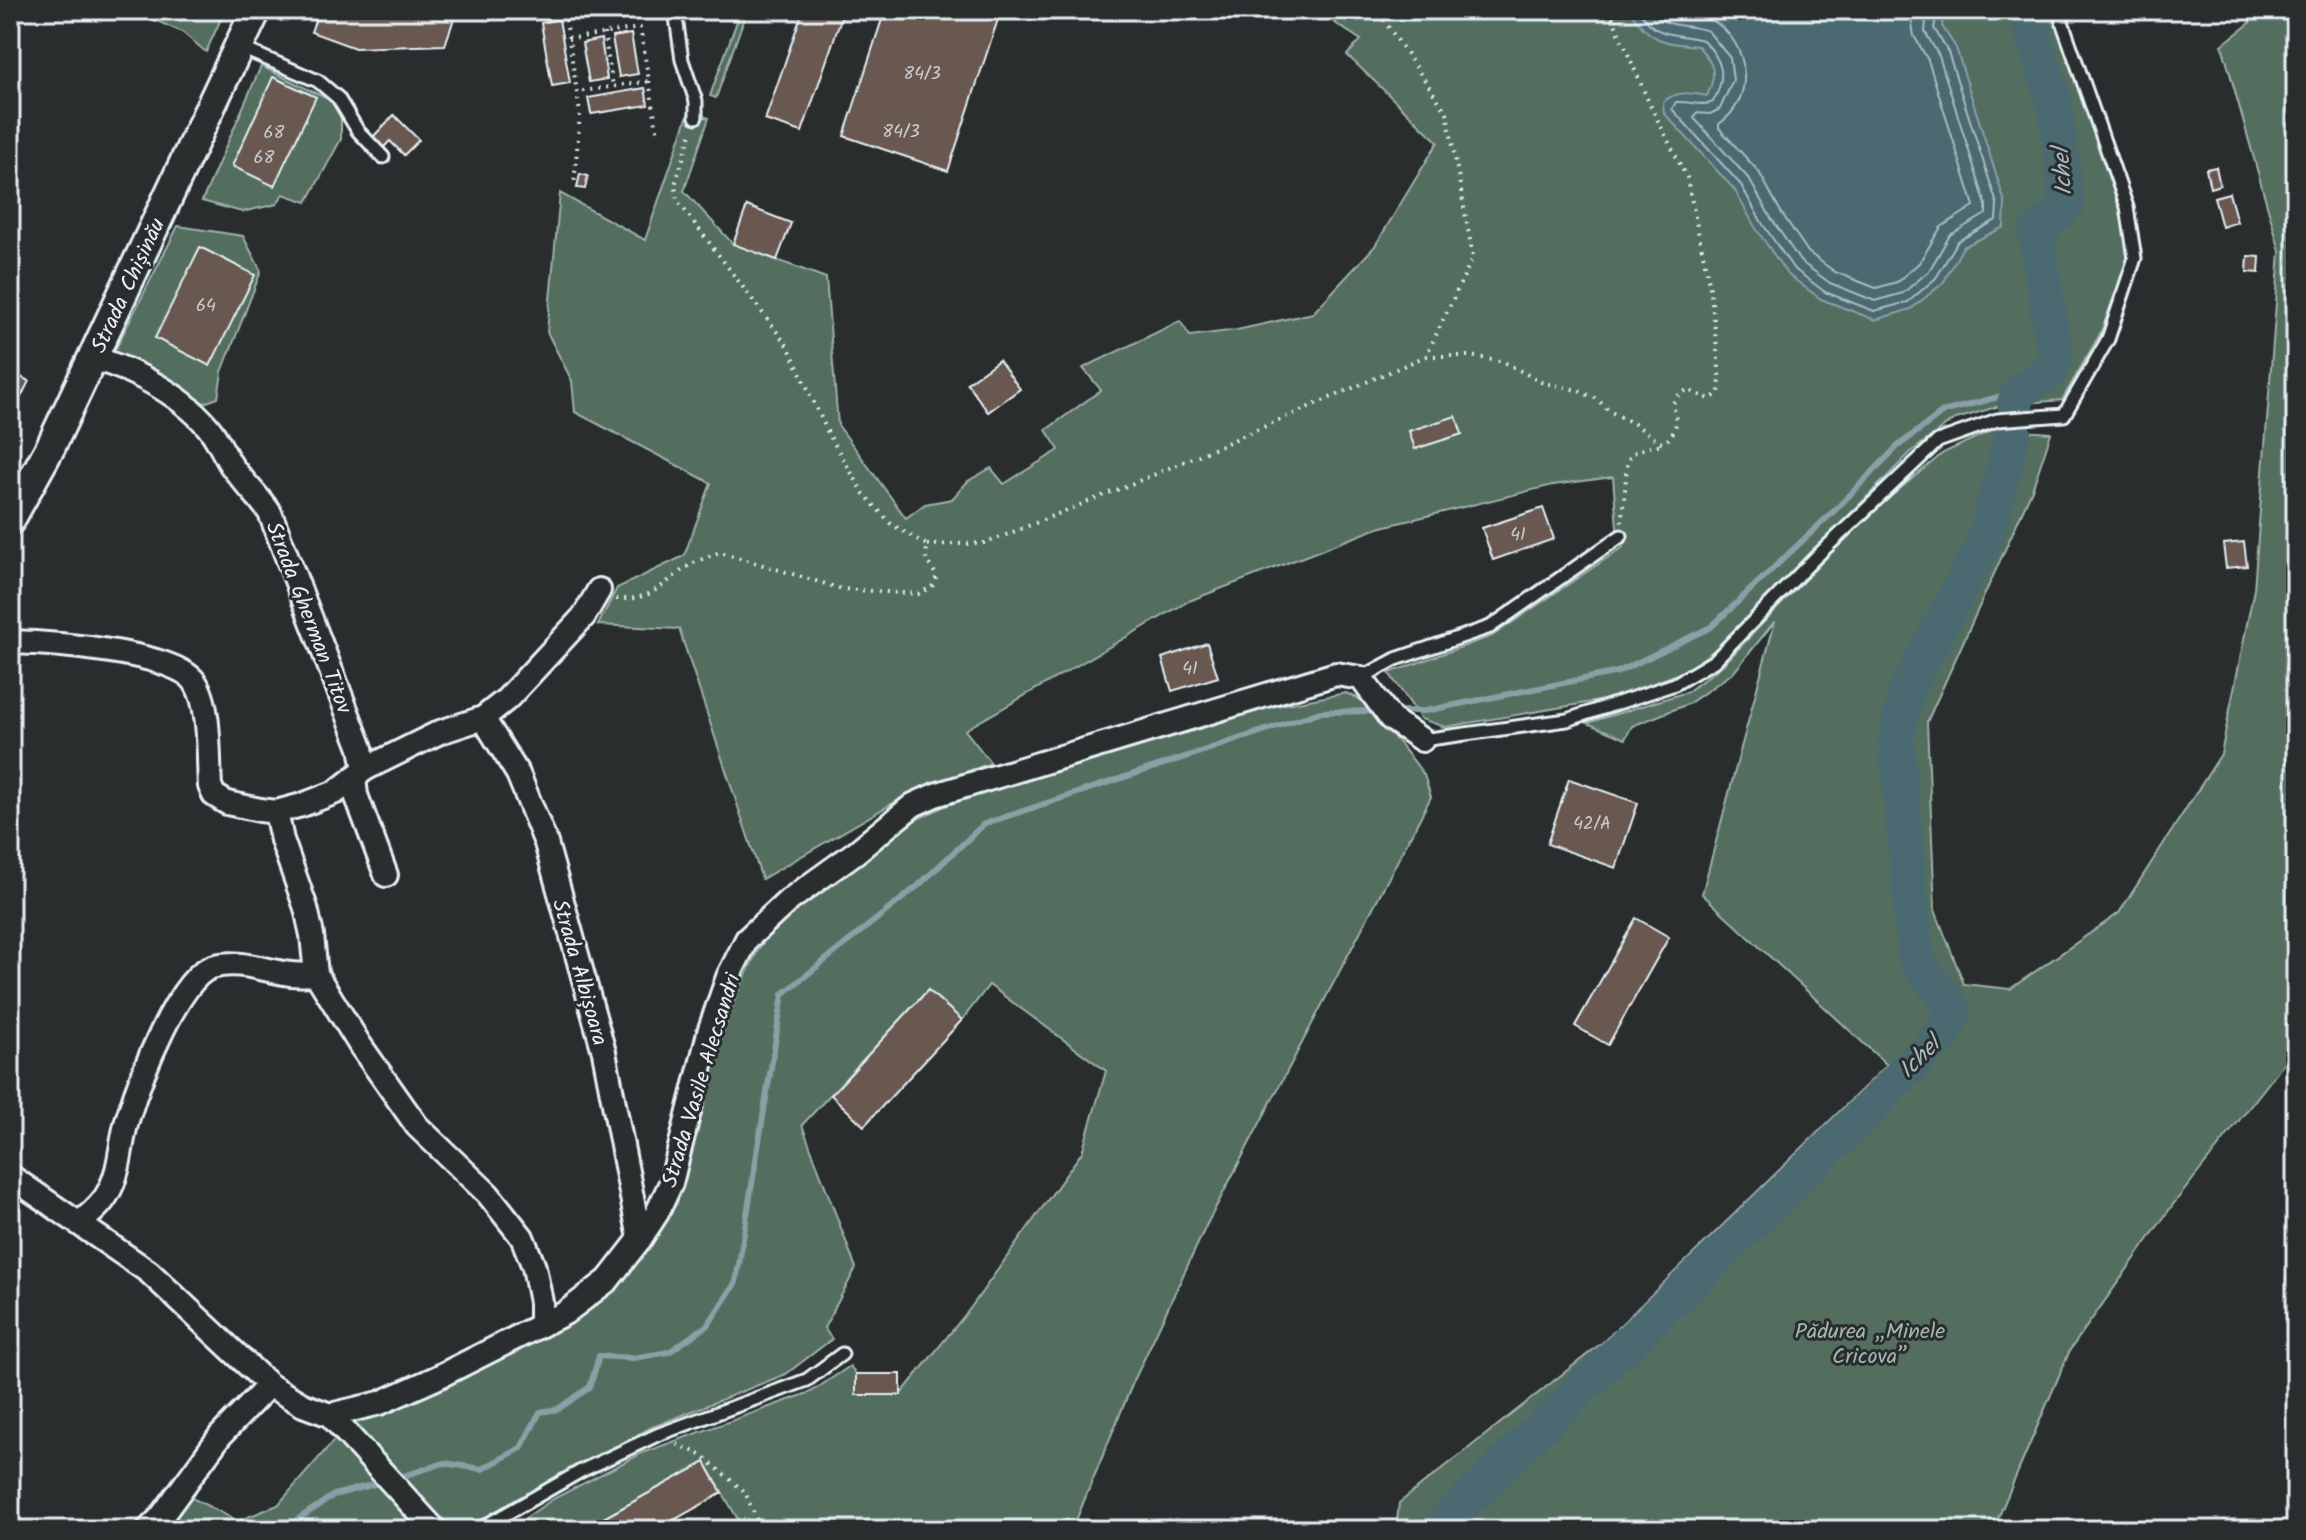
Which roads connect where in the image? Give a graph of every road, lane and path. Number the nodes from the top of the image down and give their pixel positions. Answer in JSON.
{"nodes":[{"id":1,"x":256,"y":10,"type":"edge"},
{"id":2,"x":675,"y":10,"type":"edge"},
{"id":3,"x":1377,"y":10,"type":"edge"},
{"id":4,"x":1609,"y":10,"type":"edge"},
{"id":5,"x":2058,"y":10,"type":"edge"},
{"id":6,"x":566,"y":20,"type":"dead end"},
{"id":7,"x":604,"y":33,"type":"junction"},
{"id":8,"x":568,"y":39,"type":"junction"},
{"id":9,"x":239,"y":47,"type":"junction"},
{"id":10,"x":649,"y":81,"type":"junction"},
{"id":11,"x":613,"y":86,"type":"junction"},
{"id":12,"x":577,"y":92,"type":"junction"},
{"id":13,"x":696,"y":117,"type":"joint"},
{"id":14,"x":658,"y":135,"type":"dead end"},
{"id":15,"x":383,"y":157,"type":"dead end"},
{"id":16,"x":574,"y":186,"type":"dead end"},
{"id":17,"x":1426,"y":356,"type":"junction"},
{"id":18,"x":92,"y":358,"type":"junction"},
{"id":19,"x":1663,"y":444,"type":"junction"},
{"id":20,"x":10,"y":520,"type":"edge"},
{"id":21,"x":1621,"y":536,"type":"joint"},
{"id":22,"x":927,"y":545,"type":"junction"},
{"id":23,"x":598,"y":594,"type":"joint"},
{"id":24,"x":10,"y":642,"type":"edge"},
{"id":25,"x":1361,"y":678,"type":"junction"},
{"id":26,"x":483,"y":718,"type":"junction"},
{"id":27,"x":1422,"y":740,"type":"joint"},
{"id":28,"x":360,"y":774,"type":"junction"},
{"id":29,"x":276,"y":812,"type":"junction"},
{"id":30,"x":386,"y":875,"type":"dead end"},
{"id":31,"x":316,"y":974,"type":"junction"},
{"id":32,"x":10,"y":1176,"type":"edge"},
{"id":33,"x":80,"y":1223,"type":"junction"},
{"id":34,"x":640,"y":1239,"type":"junction"},
{"id":35,"x":541,"y":1325,"type":"junction"},
{"id":36,"x":842,"y":1354,"type":"dead end"},
{"id":37,"x":269,"y":1385,"type":"junction"},
{"id":38,"x":330,"y":1415,"type":"junction"},
{"id":39,"x":657,"y":1435,"type":"junction"},
{"id":40,"x":148,"y":1530,"type":"edge"},
{"id":41,"x":435,"y":1530,"type":"edge"},
{"id":42,"x":478,"y":1530,"type":"edge"},
{"id":43,"x":761,"y":1530,"type":"edge"}],
"edges":[{"from":1,"to":9,"type":"street","name":"Strada Chișinău"},
{"from":2,"to":13,"type":"lane"},
{"from":3,"to":17,"type":"path"},
{"from":4,"to":19,"type":"path"},
{"from":5,"to":27,"type":"lane"},
{"from":6,"to":8,"type":"path"},
{"from":7,"to":8,"type":"path"},
{"from":7,"to":10,"type":"path"},
{"from":7,"to":11,"type":"path"},
{"from":8,"to":12,"type":"path"},
{"from":9,"to":15,"type":"lane"},
{"from":9,"to":18,"type":"street","name":"Strada Chișinău"},
{"from":10,"to":11,"type":"path"},
{"from":10,"to":14,"type":"path"},
{"from":11,"to":12,"type":"path"},
{"from":12,"to":16,"type":"path"},
{"from":13,"to":22,"type":"path"},
{"from":17,"to":19,"type":"path"},
{"from":17,"to":22,"type":"path"},
{"from":18,"to":20,"type":"street","name":"Strada Chișinău"},
{"from":18,"to":28,"type":"street","name":"Strada Gherman Titov"},
{"from":19,"to":21,"type":"path"},
{"from":21,"to":25,"type":"lane"},
{"from":22,"to":23,"type":"path"},
{"from":23,"to":26,"type":"street"},
{"from":24,"to":29,"type":"street"},
{"from":25,"to":27,"type":"street"},
{"from":25,"to":34,"type":"street","name":"Strada Vasile Alecsandri"},
{"from":26,"to":28,"type":"street"},
{"from":26,"to":34,"type":"street","name":"Strada Albișoara"},
{"from":28,"to":29,"type":"street"},
{"from":28,"to":30,"type":"street","name":"Strada Gherman Titov"},
{"from":29,"to":31,"type":"street"},
{"from":31,"to":33,"type":"street"},
{"from":31,"to":35,"type":"street"},
{"from":32,"to":33,"type":"street"},
{"from":33,"to":37,"type":"street"},
{"from":34,"to":35,"type":"street","name":"Strada Vasile Alecsandri"},
{"from":35,"to":38,"type":"street","name":"Strada Vasile Alecsandri"},
{"from":36,"to":39,"type":"lane"},
{"from":37,"to":38,"type":"street"},
{"from":37,"to":40,"type":"street"},
{"from":38,"to":41,"type":"street"},
{"from":39,"to":42,"type":"lane"},
{"from":39,"to":43,"type":"path"}]}
